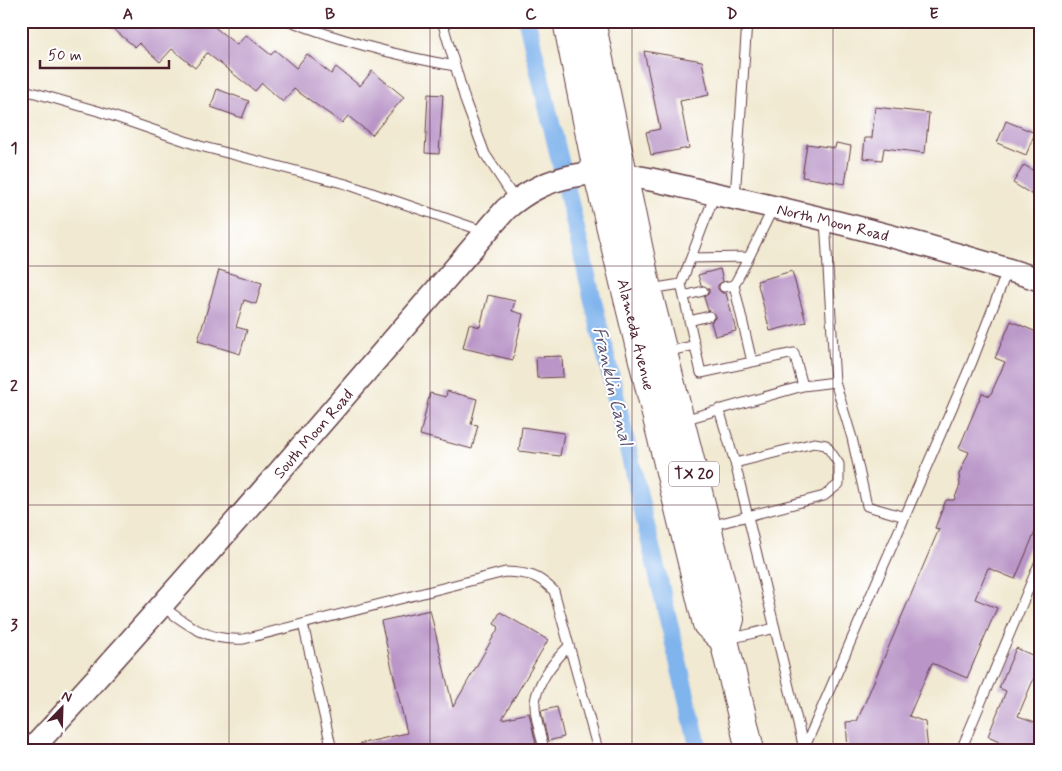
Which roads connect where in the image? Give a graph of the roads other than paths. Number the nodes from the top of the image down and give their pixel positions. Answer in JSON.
{"nodes":[{"id":1,"x":290,"y":21,"type":"edge"},
{"id":2,"x":442,"y":21,"type":"edge"},
{"id":3,"x":567,"y":21,"type":"edge"},
{"id":4,"x":591,"y":21,"type":"edge"},
{"id":5,"x":747,"y":21,"type":"edge"},
{"id":6,"x":455,"y":66,"type":"junction"},
{"id":7,"x":21,"y":89,"type":"edge"},
{"id":8,"x":602,"y":175,"type":"junction"},
{"id":9,"x":725,"y":196,"type":"junction"},
{"id":10,"x":516,"y":201,"type":"junction"},
{"id":11,"x":775,"y":206,"type":"junction"},
{"id":12,"x":825,"y":218,"type":"junction"},
{"id":13,"x":486,"y":232,"type":"junction"},
{"id":14,"x":749,"y":256,"type":"junction"},
{"id":15,"x":691,"y":258,"type":"junction"},
{"id":16,"x":1008,"y":269,"type":"junction"},
{"id":17,"x":1041,"y":280,"type":"edge"},
{"id":18,"x":681,"y":284,"type":"junction"},
{"id":19,"x":648,"y":289,"type":"junction"},
{"id":20,"x":703,"y":292,"type":"dead end"},
{"id":21,"x":684,"y":296,"type":"junction"},
{"id":22,"x":709,"y":316,"type":"dead end"},
{"id":23,"x":689,"y":321,"type":"junction"},
{"id":24,"x":695,"y":345,"type":"junction"},
{"id":25,"x":664,"y":352,"type":"junction"},
{"id":26,"x":752,"y":362,"type":"junction"},
{"id":27,"x":835,"y":382,"type":"junction"},
{"id":28,"x":803,"y":386,"type":"junction"},
{"id":29,"x":719,"y":409,"type":"junction"},
{"id":30,"x":680,"y":420,"type":"junction"},
{"id":31,"x":735,"y":463,"type":"junction"},
{"id":32,"x":749,"y":515,"type":"junction"},
{"id":33,"x":904,"y":517,"type":"junction"},
{"id":34,"x":708,"y":527,"type":"junction"},
{"id":35,"x":1041,"y":560,"type":"edge"},
{"id":36,"x":162,"y":606,"type":"junction"},
{"id":37,"x":303,"y":624,"type":"junction"},
{"id":38,"x":775,"y":628,"type":"junction"},
{"id":39,"x":724,"y":640,"type":"junction"},
{"id":40,"x":569,"y":646,"type":"junction"},
{"id":41,"x":804,"y":749,"type":"edge"},
{"id":42,"x":31,"y":750,"type":"edge"},
{"id":43,"x":332,"y":750,"type":"edge"},
{"id":44,"x":546,"y":750,"type":"edge"},
{"id":45,"x":598,"y":750,"type":"edge"},
{"id":46,"x":750,"y":750,"type":"edge"},
{"id":47,"x":961,"y":750,"type":"edge"}],
"edges":[{"from":1,"to":6,"type":"lane"},
{"from":2,"to":6,"type":"lane"},
{"from":3,"to":8,"type":"main road","name":"Alameda Avenue","number":"TX 20"},
{"from":4,"to":8,"type":"main road","name":"Alameda Avenue","number":"TX 20"},
{"from":5,"to":9,"type":"lane"},
{"from":6,"to":10,"type":"lane"},
{"from":7,"to":13,"type":"lane"},
{"from":8,"to":9,"type":"street","name":"North Moon Road"},
{"from":8,"to":10,"type":"street","name":"South Moon Road"},
{"from":8,"to":19,"type":"main road","name":"Alameda Avenue","number":"TX 20"},
{"from":8,"to":39,"type":"main road","name":"Alameda Avenue","number":"TX 20"},
{"from":9,"to":11,"type":"street","name":"North Moon Road"},
{"from":9,"to":15,"type":"lane"},
{"from":10,"to":13,"type":"street","name":"South Moon Road"},
{"from":11,"to":12,"type":"street","name":"North Moon Road"},
{"from":11,"to":14,"type":"lane"},
{"from":12,"to":16,"type":"street","name":"North Moon Road"},
{"from":12,"to":27,"type":"lane"},
{"from":13,"to":36,"type":"street","name":"South Moon Road"},
{"from":14,"to":15,"type":"lane"},
{"from":14,"to":26,"type":"lane"},
{"from":15,"to":18,"type":"lane"},
{"from":16,"to":17,"type":"street","name":"North Moon Road"},
{"from":16,"to":33,"type":"lane"},
{"from":18,"to":19,"type":"lane"},
{"from":18,"to":21,"type":"lane"},
{"from":19,"to":25,"type":"main road","name":"Alameda Avenue","number":"TX 20"},
{"from":20,"to":21,"type":"lane"},
{"from":21,"to":23,"type":"lane"},
{"from":22,"to":23,"type":"lane"},
{"from":23,"to":24,"type":"lane"},
{"from":24,"to":25,"type":"lane"},
{"from":24,"to":26,"type":"lane"},
{"from":25,"to":30,"type":"main road","name":"Alameda Avenue","number":"TX 20"},
{"from":26,"to":28,"type":"lane"},
{"from":27,"to":28,"type":"lane"},
{"from":27,"to":33,"type":"lane"},
{"from":28,"to":29,"type":"lane"},
{"from":29,"to":30,"type":"lane"},
{"from":29,"to":31,"type":"lane"},
{"from":30,"to":34,"type":"main road","name":"Alameda Avenue","number":"TX 20"},
{"from":31,"to":32,"type":"lane"},
{"from":31,"to":32,"type":"lane"},
{"from":32,"to":34,"type":"lane"},
{"from":32,"to":38,"type":"lane"},
{"from":33,"to":41,"type":"lane"},
{"from":34,"to":39,"type":"main road","name":"Alameda Avenue","number":"TX 20"},
{"from":35,"to":47,"type":"lane"},
{"from":36,"to":37,"type":"lane"},
{"from":36,"to":42,"type":"street","name":"South Moon Road"},
{"from":37,"to":40,"type":"lane"},
{"from":37,"to":43,"type":"lane"},
{"from":38,"to":39,"type":"lane"},
{"from":38,"to":41,"type":"lane"},
{"from":39,"to":46,"type":"main road","name":"Alameda Avenue","number":"TX 20"},
{"from":40,"to":44,"type":"lane"},
{"from":40,"to":45,"type":"lane"}]}
